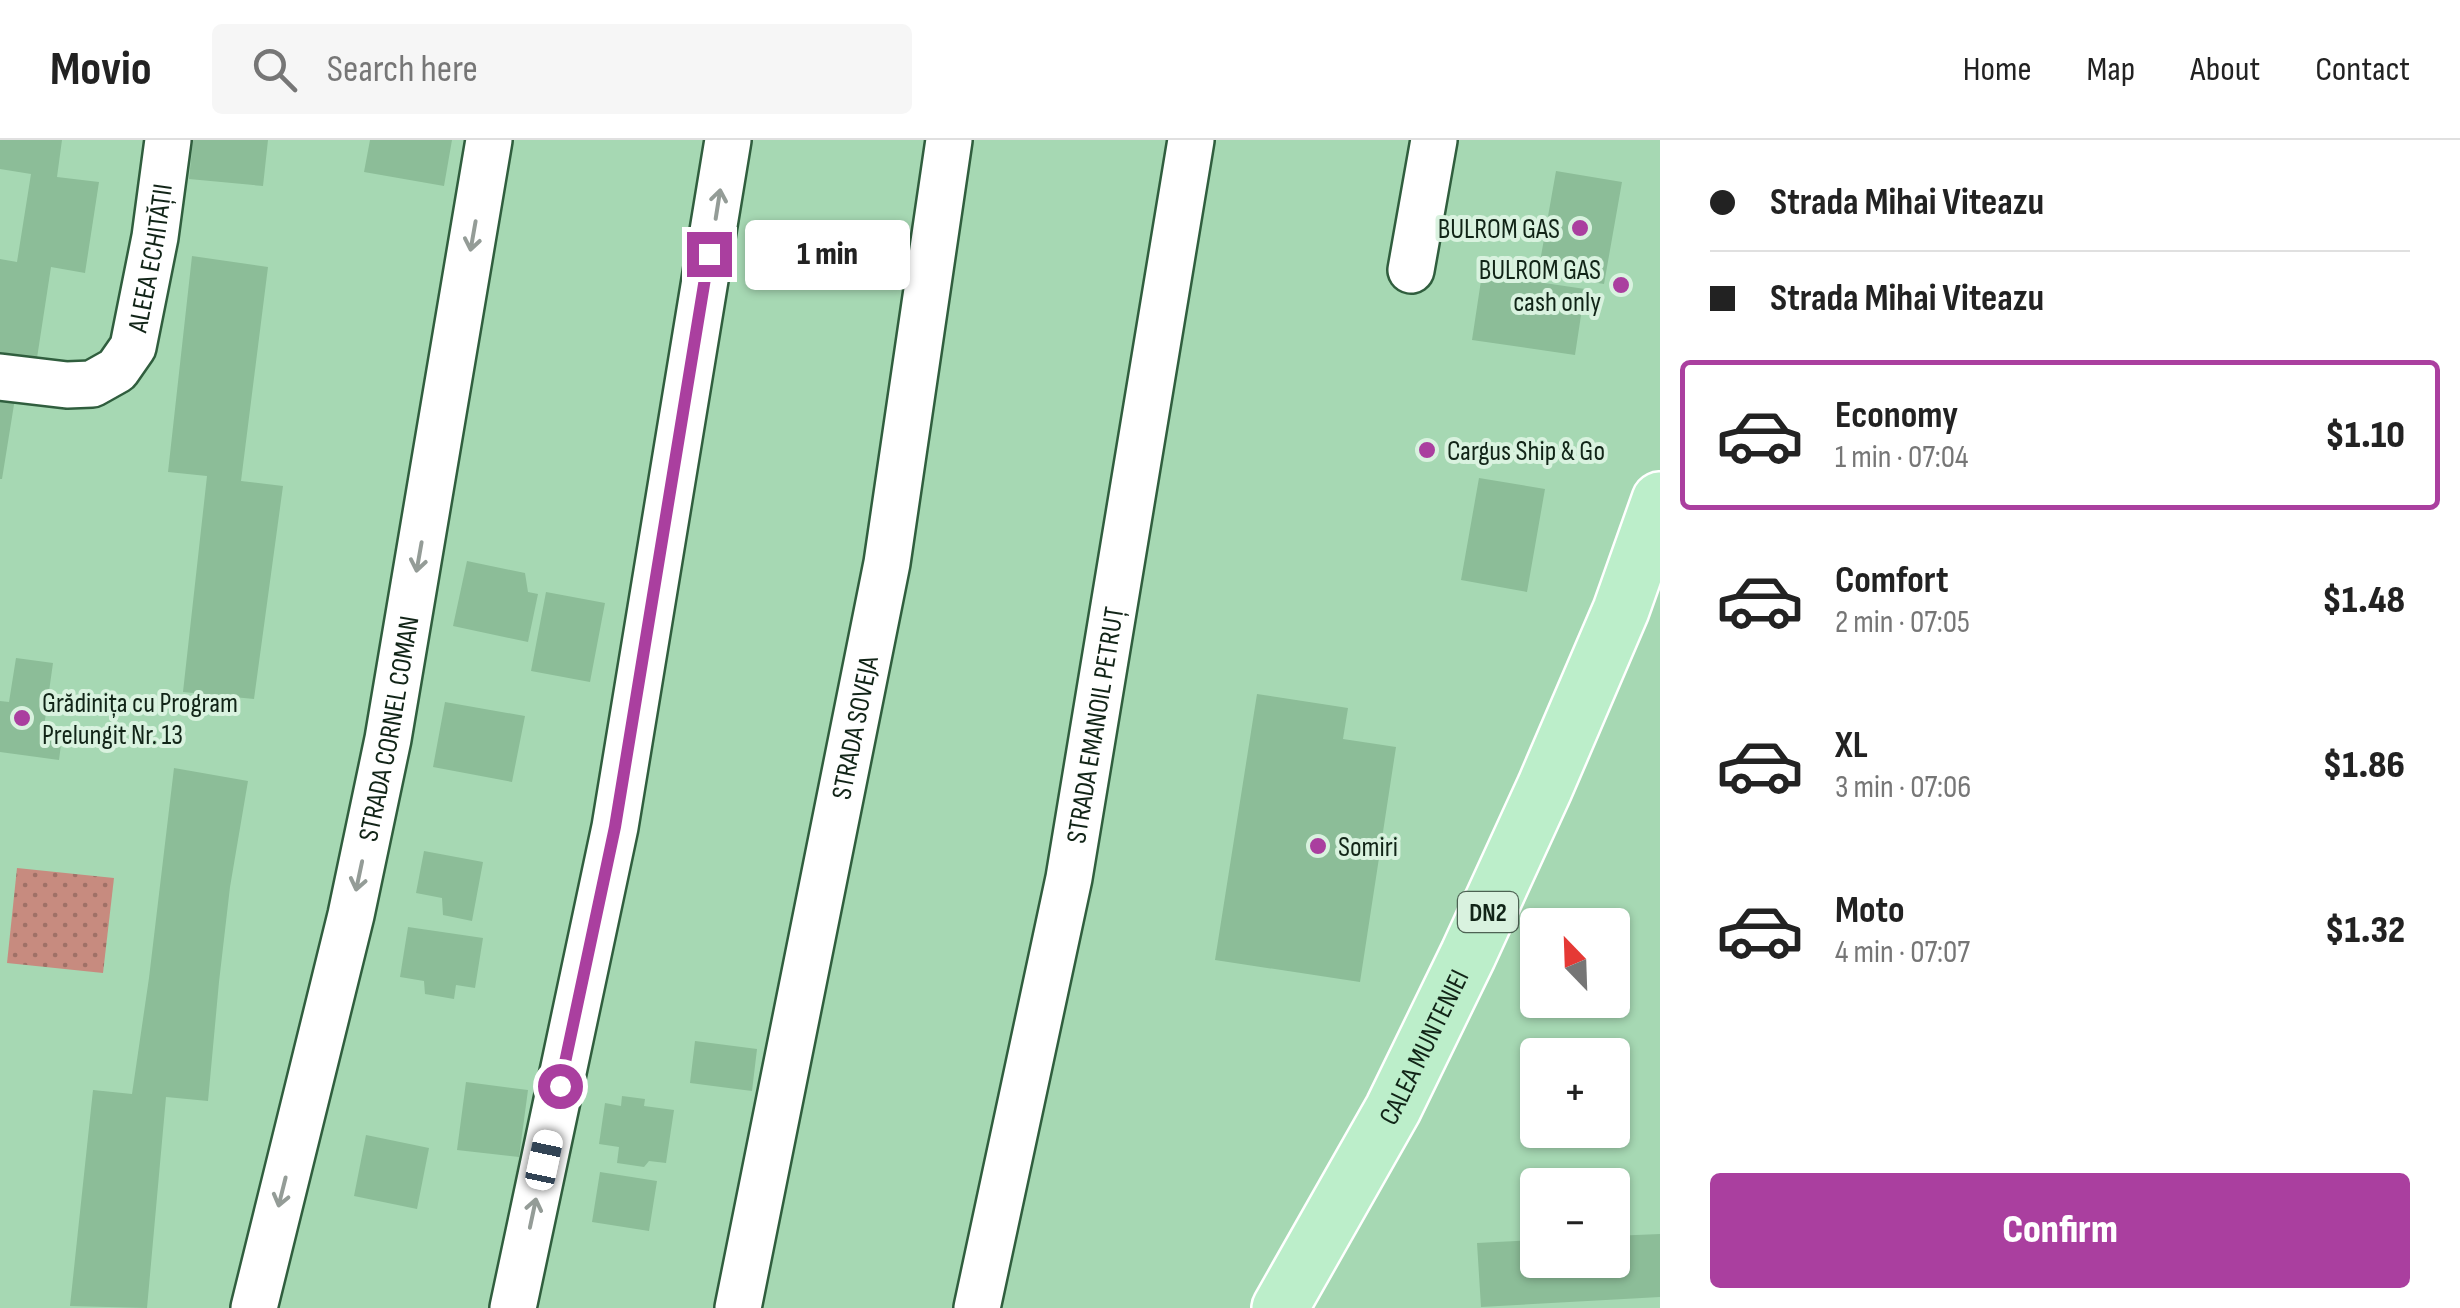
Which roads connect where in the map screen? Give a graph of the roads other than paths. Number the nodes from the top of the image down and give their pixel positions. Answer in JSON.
{"nodes":[{"id":1,"x":168,"y":140,"type":"edge"},
{"id":2,"x":489,"y":140,"type":"edge"},
{"id":3,"x":728,"y":140,"type":"edge"},
{"id":4,"x":949,"y":140,"type":"edge"},
{"id":5,"x":1191,"y":140,"type":"edge"},
{"id":6,"x":1434,"y":140,"type":"edge"},
{"id":7,"x":1412,"y":270,"type":"dead end"},
{"id":8,"x":0,"y":378,"type":"edge"},
{"id":9,"x":1660,"y":500,"type":"edge"},
{"id":10,"x":254,"y":1308,"type":"edge"},
{"id":11,"x":513,"y":1308,"type":"edge"},
{"id":12,"x":738,"y":1308,"type":"edge"},
{"id":13,"x":977,"y":1308,"type":"edge"},
{"id":14,"x":1280,"y":1308,"type":"edge"}],
"edges":[{"from":1,"to":8,"type":"street","name":"ALEEA ECHITĂȚII"},
{"from":2,"to":10,"type":"street","name":"STRADA CORNEL COMAN","one_way":true},
{"from":11,"to":3,"type":"street","one_way":true},
{"from":4,"to":12,"type":"street","name":"STRADA SOVEJA"},
{"from":5,"to":13,"type":"street","name":"STRADA EMANOIL PETRUȚ"},
{"from":6,"to":7,"type":"street"},
{"from":9,"to":14,"type":"main road","name":"CALEA MUNTENIEI","number":"DN2"}]}
